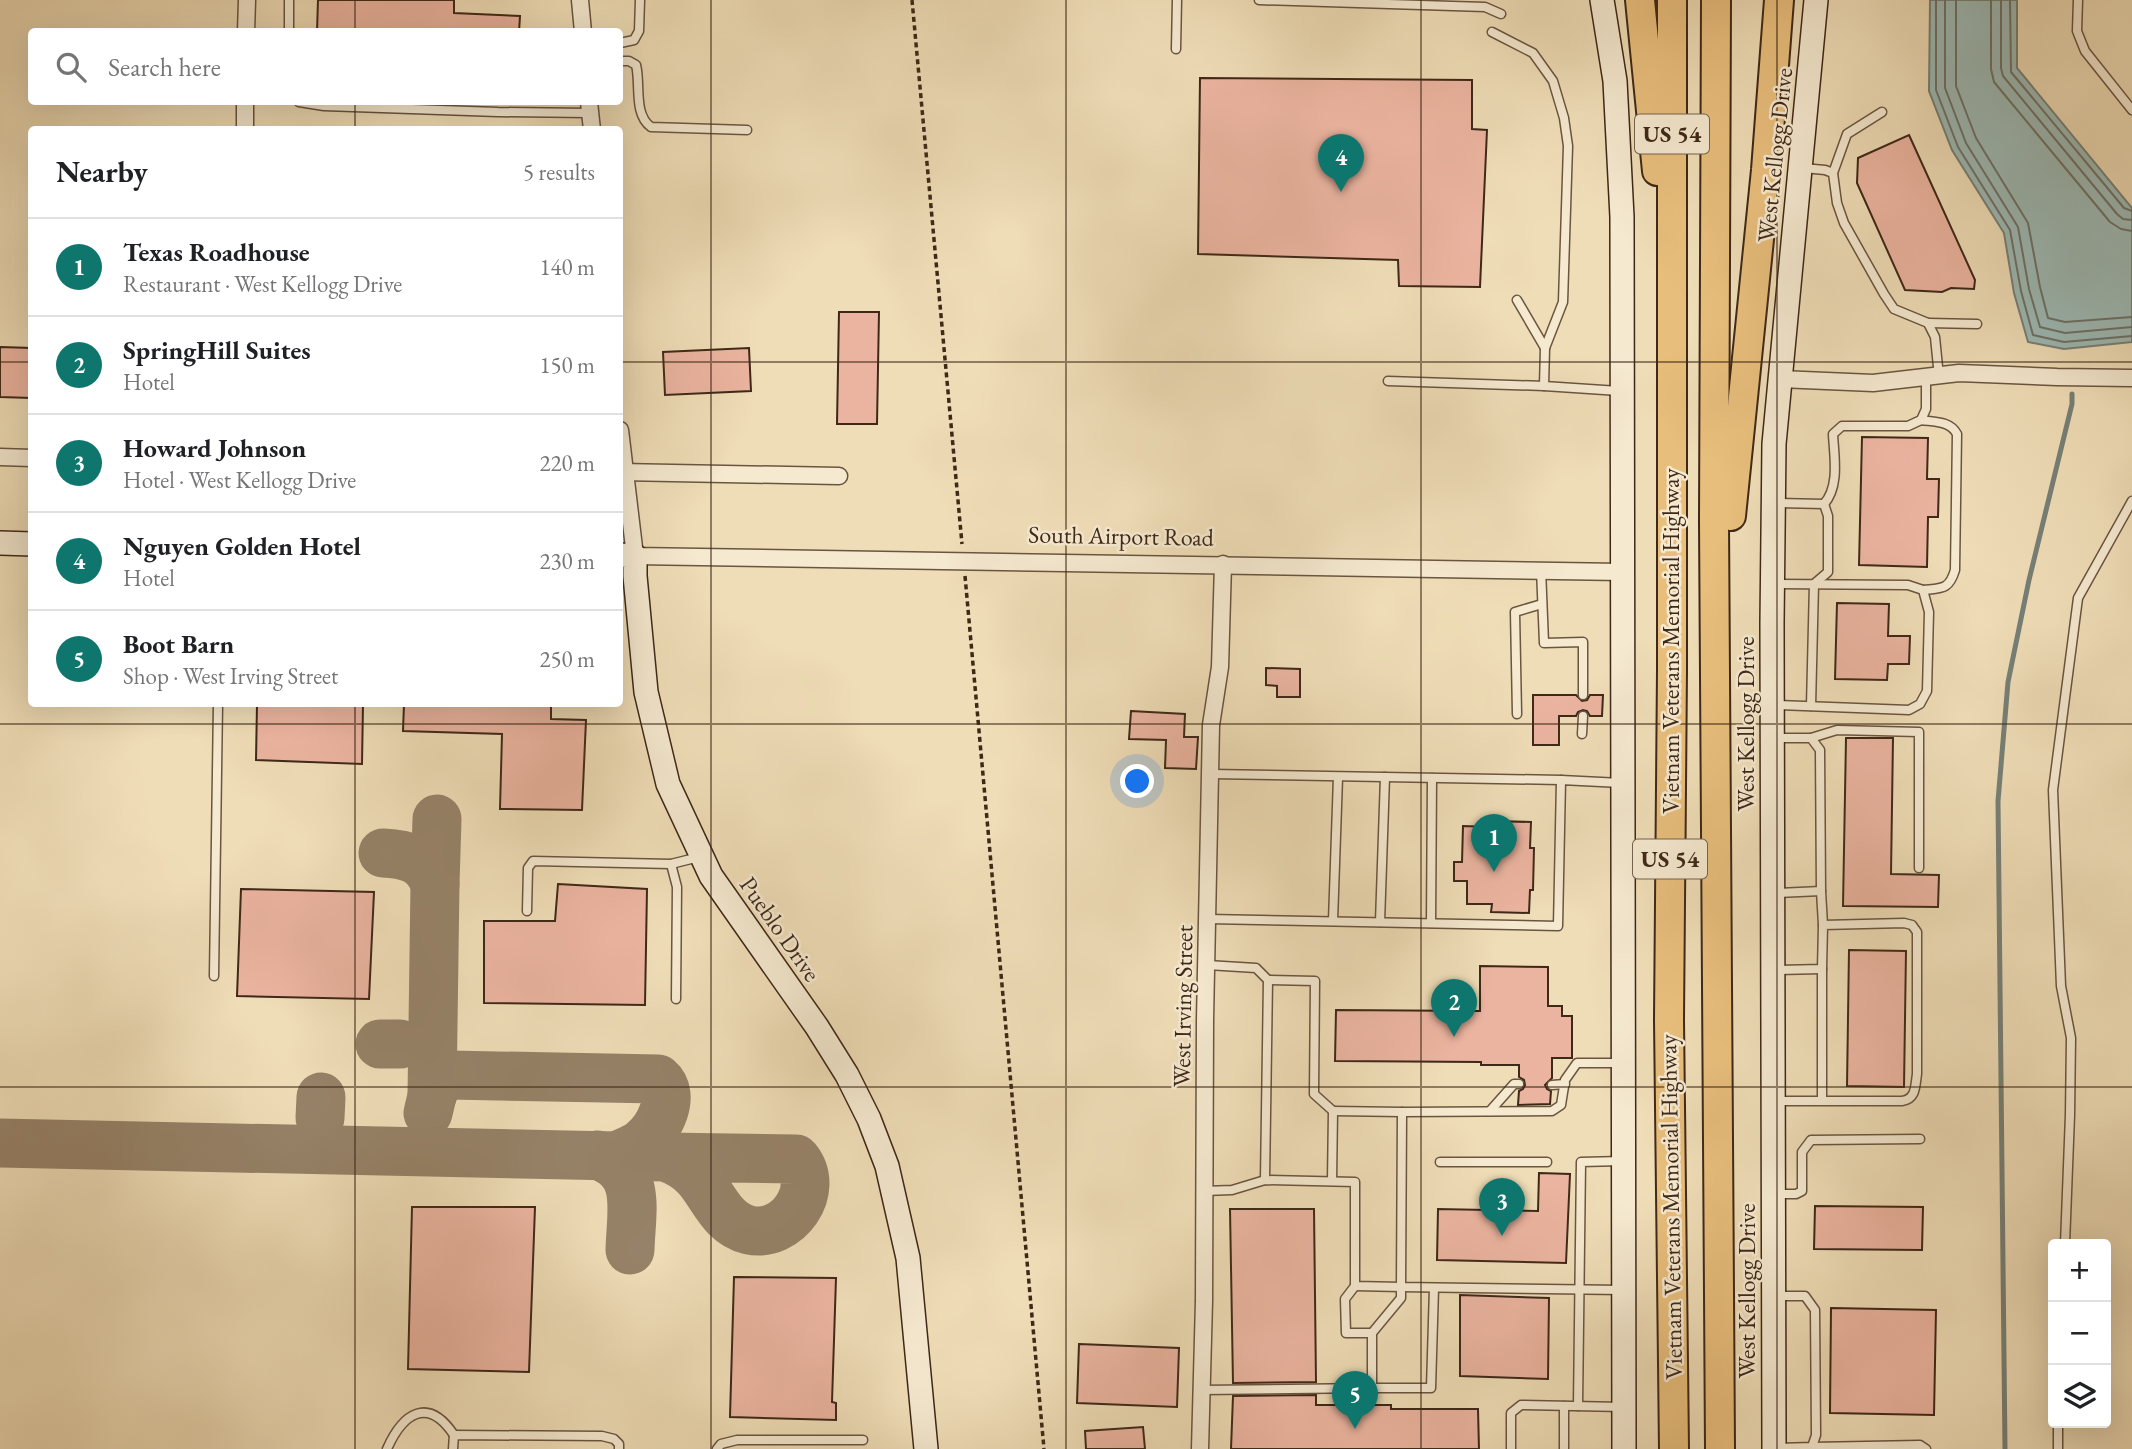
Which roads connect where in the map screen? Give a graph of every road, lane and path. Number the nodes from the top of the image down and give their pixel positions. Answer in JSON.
{"nodes":[{"id":1,"x":247,"y":0,"type":"edge"},
{"id":2,"x":289,"y":0,"type":"edge"},
{"id":3,"x":580,"y":0,"type":"edge"},
{"id":4,"x":640,"y":0,"type":"edge"},
{"id":5,"x":912,"y":0,"type":"edge"},
{"id":6,"x":1177,"y":0,"type":"edge"},
{"id":7,"x":1259,"y":0,"type":"edge"},
{"id":8,"x":1602,"y":0,"type":"edge"},
{"id":9,"x":1640,"y":0,"type":"edge"},
{"id":10,"x":1672,"y":0,"type":"edge"},
{"id":11,"x":1716,"y":0,"type":"edge"},
{"id":12,"x":1779,"y":0,"type":"edge"},
{"id":13,"x":1816,"y":0,"type":"edge"},
{"id":14,"x":2078,"y":0,"type":"edge"},
{"id":15,"x":1500,"y":14,"type":"dead end"},
{"id":16,"x":246,"y":28,"type":"edge"},
{"id":17,"x":289,"y":28,"type":"edge"},
{"id":18,"x":583,"y":28,"type":"edge"},
{"id":19,"x":1492,"y":32,"type":"dead end"},
{"id":20,"x":623,"y":42,"type":"edge"},
{"id":21,"x":1176,"y":49,"type":"dead end"},
{"id":22,"x":623,"y":61,"type":"edge"},
{"id":23,"x":245,"y":105,"type":"edge"},
{"id":24,"x":318,"y":105,"type":"edge"},
{"id":25,"x":590,"y":107,"type":"edge"},
{"id":26,"x":2132,"y":110,"type":"edge"},
{"id":27,"x":1882,"y":112,"type":"dead end"},
{"id":28,"x":245,"y":126,"type":"edge"},
{"id":29,"x":592,"y":126,"type":"edge"},
{"id":30,"x":747,"y":130,"type":"dead end"},
{"id":31,"x":1800,"y":168,"type":"junction"},
{"id":32,"x":1833,"y":173,"type":"junction"},
{"id":33,"x":1671,"y":268,"type":"junction"},
{"id":34,"x":1517,"y":300,"type":"dead end"},
{"id":35,"x":1927,"y":323,"type":"junction"},
{"id":36,"x":1977,"y":324,"type":"dead end"},
{"id":37,"x":1545,"y":348,"type":"junction"},
{"id":38,"x":1932,"y":377,"type":"junction"},
{"id":39,"x":2132,"y":378,"type":"edge"},
{"id":40,"x":1780,"y":379,"type":"junction"},
{"id":41,"x":1388,"y":382,"type":"dead end"},
{"id":42,"x":1544,"y":386,"type":"junction"},
{"id":43,"x":1622,"y":391,"type":"junction"},
{"id":44,"x":1922,"y":420,"type":"junction"},
{"id":45,"x":0,"y":457,"type":"edge"},
{"id":46,"x":28,"y":458,"type":"edge"},
{"id":47,"x":623,"y":472,"type":"edge"},
{"id":48,"x":839,"y":476,"type":"dead end"},
{"id":49,"x":623,"y":489,"type":"edge"},
{"id":50,"x":2132,"y":501,"type":"edge"},
{"id":51,"x":1774,"y":503,"type":"junction"},
{"id":52,"x":1824,"y":504,"type":"junction"},
{"id":53,"x":0,"y":543,"type":"edge"},
{"id":54,"x":28,"y":544,"type":"edge"},
{"id":55,"x":627,"y":556,"type":"edge"},
{"id":56,"x":963,"y":561,"type":"junction"},
{"id":57,"x":1223,"y":564,"type":"junction"},
{"id":58,"x":1541,"y":569,"type":"junction"},
{"id":59,"x":1622,"y":572,"type":"junction"},
{"id":60,"x":1773,"y":584,"type":"junction"},
{"id":61,"x":1814,"y":584,"type":"junction"},
{"id":62,"x":1923,"y":590,"type":"junction"},
{"id":63,"x":1542,"y":604,"type":"junction"},
{"id":64,"x":1715,"y":693,"type":"junction"},
{"id":65,"x":1583,"y":695,"type":"dead end"},
{"id":66,"x":1772,"y":705,"type":"junction"},
{"id":67,"x":1811,"y":706,"type":"junction"},
{"id":68,"x":218,"y":707,"type":"edge"},
{"id":69,"x":1517,"y":714,"type":"dead end"},
{"id":70,"x":1583,"y":716,"type":"dead end"},
{"id":71,"x":1582,"y":734,"type":"dead end"},
{"id":72,"x":1773,"y":738,"type":"junction"},
{"id":73,"x":1811,"y":738,"type":"junction"},
{"id":74,"x":1210,"y":774,"type":"junction"},
{"id":75,"x":1338,"y":776,"type":"junction"},
{"id":76,"x":1385,"y":777,"type":"junction"},
{"id":77,"x":1433,"y":778,"type":"junction"},
{"id":78,"x":1561,"y":780,"type":"junction"},
{"id":79,"x":1624,"y":783,"type":"junction"},
{"id":80,"x":702,"y":856,"type":"junction"},
{"id":81,"x":671,"y":864,"type":"junction"},
{"id":82,"x":1919,"y":867,"type":"dead end"},
{"id":83,"x":1821,"y":891,"type":"junction"},
{"id":84,"x":1773,"y":894,"type":"junction"},
{"id":85,"x":527,"y":911,"type":"dead end"},
{"id":86,"x":1208,"y":919,"type":"junction"},
{"id":87,"x":1333,"y":921,"type":"junction"},
{"id":88,"x":1380,"y":922,"type":"junction"},
{"id":89,"x":1431,"y":923,"type":"junction"},
{"id":90,"x":1823,"y":925,"type":"junction"},
{"id":91,"x":1207,"y":965,"type":"junction"},
{"id":92,"x":1773,"y":970,"type":"junction"},
{"id":93,"x":1822,"y":970,"type":"junction"},
{"id":94,"x":214,"y":976,"type":"dead end"},
{"id":95,"x":1268,"y":980,"type":"junction"},
{"id":96,"x":677,"y":999,"type":"dead end"},
{"id":97,"x":1625,"y":1063,"type":"junction"},
{"id":98,"x":1519,"y":1084,"type":"dead end"},
{"id":99,"x":1565,"y":1084,"type":"junction"},
{"id":100,"x":1552,"y":1085,"type":"dead end"},
{"id":101,"x":1822,"y":1099,"type":"junction"},
{"id":102,"x":1773,"y":1101,"type":"junction"},
{"id":103,"x":1333,"y":1111,"type":"junction"},
{"id":104,"x":1490,"y":1111,"type":"junction"},
{"id":105,"x":1402,"y":1112,"type":"junction"},
{"id":106,"x":1920,"y":1139,"type":"dead end"},
{"id":107,"x":1625,"y":1160,"type":"junction"},
{"id":108,"x":1440,"y":1162,"type":"dead end"},
{"id":109,"x":1547,"y":1162,"type":"dead end"},
{"id":110,"x":1570,"y":1162,"type":"dead end"},
{"id":111,"x":1581,"y":1162,"type":"junction"},
{"id":112,"x":1265,"y":1180,"type":"junction"},
{"id":113,"x":1332,"y":1181,"type":"junction"},
{"id":114,"x":1204,"y":1191,"type":"junction"},
{"id":115,"x":1773,"y":1194,"type":"junction"},
{"id":116,"x":2065,"y":1239,"type":"edge"},
{"id":117,"x":1355,"y":1286,"type":"junction"},
{"id":118,"x":1401,"y":1287,"type":"junction"},
{"id":119,"x":1437,"y":1288,"type":"junction"},
{"id":120,"x":1580,"y":1290,"type":"junction"},
{"id":121,"x":1625,"y":1290,"type":"junction"},
{"id":122,"x":1774,"y":1296,"type":"junction"},
{"id":123,"x":1372,"y":1333,"type":"junction"},
{"id":124,"x":1372,"y":1388,"type":"junction"},
{"id":125,"x":1202,"y":1390,"type":"junction"},
{"id":126,"x":1564,"y":1406,"type":"junction"},
{"id":127,"x":1578,"y":1406,"type":"junction"},
{"id":128,"x":1624,"y":1407,"type":"junction"},
{"id":129,"x":2058,"y":1428,"type":"edge"},
{"id":130,"x":454,"y":1435,"type":"junction"},
{"id":131,"x":863,"y":1440,"type":"dead end"},
{"id":132,"x":1812,"y":1447,"type":"junction"},
{"id":133,"x":387,"y":1449,"type":"edge"},
{"id":134,"x":453,"y":1449,"type":"edge"},
{"id":135,"x":618,"y":1449,"type":"edge"},
{"id":136,"x":717,"y":1449,"type":"edge"},
{"id":137,"x":926,"y":1449,"type":"edge"},
{"id":138,"x":1044,"y":1449,"type":"edge"},
{"id":139,"x":1200,"y":1449,"type":"edge"},
{"id":140,"x":1511,"y":1449,"type":"edge"},
{"id":141,"x":1564,"y":1449,"type":"edge"},
{"id":142,"x":1624,"y":1449,"type":"edge"},
{"id":143,"x":1674,"y":1449,"type":"edge"},
{"id":144,"x":1720,"y":1449,"type":"edge"},
{"id":145,"x":1774,"y":1449,"type":"edge"},
{"id":146,"x":1926,"y":1449,"type":"edge"},
{"id":147,"x":2058,"y":1449,"type":"edge"}],
"edges":[{"from":1,"to":16,"type":"street"},
{"from":2,"to":17,"type":"lane"},
{"from":3,"to":18,"type":"street"},
{"from":4,"to":20,"type":"lane"},
{"from":5,"to":56,"type":"path"},
{"from":6,"to":21,"type":"lane"},
{"from":7,"to":15,"type":"lane"},
{"from":8,"to":43,"type":"main road"},
{"from":9,"to":33,"type":"highway"},
{"from":10,"to":33,"type":"highway","name":"Vietnam Veterans Memorial Highway","number":"US 54"},
{"from":11,"to":64,"type":"highway","name":"Vietnam Veterans Memorial Highway","number":"US 54"},
{"from":12,"to":64,"type":"highway"},
{"from":13,"to":31,"type":"main road","name":"West Kellogg Drive"},
{"from":14,"to":26,"type":"lane"},
{"from":19,"to":37,"type":"lane"},
{"from":22,"to":30,"type":"lane"},
{"from":23,"to":28,"type":"street"},
{"from":24,"to":25,"type":"lane"},
{"from":25,"to":29,"type":"street"},
{"from":27,"to":32,"type":"lane"},
{"from":31,"to":32,"type":"lane"},
{"from":31,"to":40,"type":"main road","name":"West Kellogg Drive"},
{"from":32,"to":35,"type":"lane"},
{"from":33,"to":143,"type":"highway","name":"Vietnam Veterans Memorial Highway","number":"US 54"},
{"from":34,"to":37,"type":"lane"},
{"from":35,"to":36,"type":"lane"},
{"from":35,"to":38,"type":"lane"},
{"from":37,"to":42,"type":"lane"},
{"from":38,"to":39,"type":"street"},
{"from":38,"to":40,"type":"street"},
{"from":38,"to":44,"type":"lane"},
{"from":40,"to":51,"type":"main road","name":"West Kellogg Drive"},
{"from":41,"to":42,"type":"lane"},
{"from":42,"to":43,"type":"lane"},
{"from":43,"to":59,"type":"main road"},
{"from":44,"to":52,"type":"lane"},
{"from":44,"to":62,"type":"lane"},
{"from":45,"to":46,"type":"street"},
{"from":47,"to":48,"type":"street"},
{"from":49,"to":55,"type":"street","name":"Pueblo Drive"},
{"from":50,"to":116,"type":"lane"},
{"from":51,"to":52,"type":"lane"},
{"from":51,"to":60,"type":"main road","name":"West Kellogg Drive"},
{"from":52,"to":61,"type":"lane"},
{"from":53,"to":54,"type":"main road"},
{"from":55,"to":56,"type":"street","name":"South Airport Road"},
{"from":55,"to":80,"type":"main road","name":"Pueblo Drive"},
{"from":56,"to":57,"type":"street","name":"South Airport Road"},
{"from":56,"to":138,"type":"path"},
{"from":57,"to":58,"type":"street","name":"South Airport Road"},
{"from":57,"to":74,"type":"street","name":"West Irving Street"},
{"from":58,"to":59,"type":"street","name":"South Airport Road"},
{"from":58,"to":63,"type":"lane"},
{"from":59,"to":79,"type":"main road"},
{"from":60,"to":61,"type":"lane"},
{"from":60,"to":66,"type":"main road","name":"West Kellogg Drive"},
{"from":61,"to":62,"type":"lane"},
{"from":61,"to":67,"type":"lane"},
{"from":62,"to":67,"type":"lane"},
{"from":63,"to":65,"type":"lane"},
{"from":63,"to":69,"type":"lane"},
{"from":64,"to":144,"type":"highway","name":"Vietnam Veterans Memorial Highway","number":"US 54"},
{"from":66,"to":67,"type":"lane"},
{"from":66,"to":72,"type":"main road","name":"West Kellogg Drive"},
{"from":68,"to":94,"type":"lane"},
{"from":70,"to":71,"type":"lane"},
{"from":72,"to":73,"type":"lane"},
{"from":72,"to":84,"type":"main road","name":"West Kellogg Drive"},
{"from":73,"to":82,"type":"lane"},
{"from":73,"to":83,"type":"lane"},
{"from":74,"to":75,"type":"lane"},
{"from":74,"to":86,"type":"street","name":"West Irving Street"},
{"from":75,"to":76,"type":"lane"},
{"from":75,"to":87,"type":"lane"},
{"from":76,"to":77,"type":"lane"},
{"from":76,"to":88,"type":"lane"},
{"from":77,"to":78,"type":"lane"},
{"from":77,"to":89,"type":"lane"},
{"from":78,"to":79,"type":"lane"},
{"from":78,"to":89,"type":"lane"},
{"from":79,"to":97,"type":"main road"},
{"from":80,"to":81,"type":"lane"},
{"from":80,"to":137,"type":"main road","name":"Pueblo Drive"},
{"from":81,"to":85,"type":"lane"},
{"from":81,"to":96,"type":"lane"},
{"from":83,"to":84,"type":"lane"},
{"from":83,"to":90,"type":"lane"},
{"from":84,"to":92,"type":"main road","name":"West Kellogg Drive"},
{"from":86,"to":87,"type":"lane"},
{"from":86,"to":91,"type":"street","name":"West Irving Street"},
{"from":87,"to":88,"type":"lane"},
{"from":88,"to":89,"type":"lane"},
{"from":90,"to":93,"type":"lane"},
{"from":90,"to":101,"type":"lane"},
{"from":91,"to":95,"type":"lane"},
{"from":91,"to":114,"type":"street","name":"West Irving Street"},
{"from":92,"to":93,"type":"lane"},
{"from":92,"to":102,"type":"main road","name":"West Kellogg Drive"},
{"from":93,"to":101,"type":"lane"},
{"from":95,"to":103,"type":"lane"},
{"from":95,"to":112,"type":"lane"},
{"from":97,"to":99,"type":"lane"},
{"from":97,"to":107,"type":"main road"},
{"from":98,"to":104,"type":"lane"},
{"from":99,"to":100,"type":"lane"},
{"from":99,"to":104,"type":"lane"},
{"from":101,"to":102,"type":"lane"},
{"from":102,"to":115,"type":"main road","name":"West Kellogg Drive"},
{"from":103,"to":105,"type":"lane"},
{"from":103,"to":113,"type":"lane"},
{"from":104,"to":105,"type":"lane"},
{"from":105,"to":118,"type":"lane"},
{"from":106,"to":115,"type":"lane"},
{"from":107,"to":111,"type":"lane"},
{"from":107,"to":121,"type":"main road"},
{"from":108,"to":109,"type":"lane"},
{"from":110,"to":111,"type":"lane"},
{"from":111,"to":120,"type":"lane"},
{"from":112,"to":113,"type":"lane"},
{"from":112,"to":114,"type":"lane"},
{"from":113,"to":117,"type":"lane"},
{"from":114,"to":125,"type":"street","name":"West Irving Street"},
{"from":115,"to":122,"type":"main road","name":"West Kellogg Drive"},
{"from":117,"to":118,"type":"lane"},
{"from":117,"to":123,"type":"lane"},
{"from":118,"to":119,"type":"lane"},
{"from":118,"to":123,"type":"lane"},
{"from":119,"to":120,"type":"lane"},
{"from":119,"to":124,"type":"lane"},
{"from":120,"to":121,"type":"lane"},
{"from":120,"to":127,"type":"lane"},
{"from":121,"to":128,"type":"main road"},
{"from":122,"to":132,"type":"lane"},
{"from":122,"to":145,"type":"main road","name":"West Kellogg Drive"},
{"from":123,"to":124,"type":"lane"},
{"from":124,"to":125,"type":"lane"},
{"from":125,"to":139,"type":"street","name":"West Irving Street"},
{"from":126,"to":127,"type":"lane"},
{"from":126,"to":140,"type":"lane"},
{"from":126,"to":141,"type":"lane"},
{"from":127,"to":128,"type":"lane"},
{"from":128,"to":142,"type":"main road"},
{"from":129,"to":147,"type":"lane"},
{"from":130,"to":133,"type":"lane"},
{"from":130,"to":134,"type":"lane"},
{"from":130,"to":135,"type":"lane"},
{"from":131,"to":136,"type":"lane"},
{"from":132,"to":145,"type":"lane"},
{"from":132,"to":146,"type":"lane"}]}
